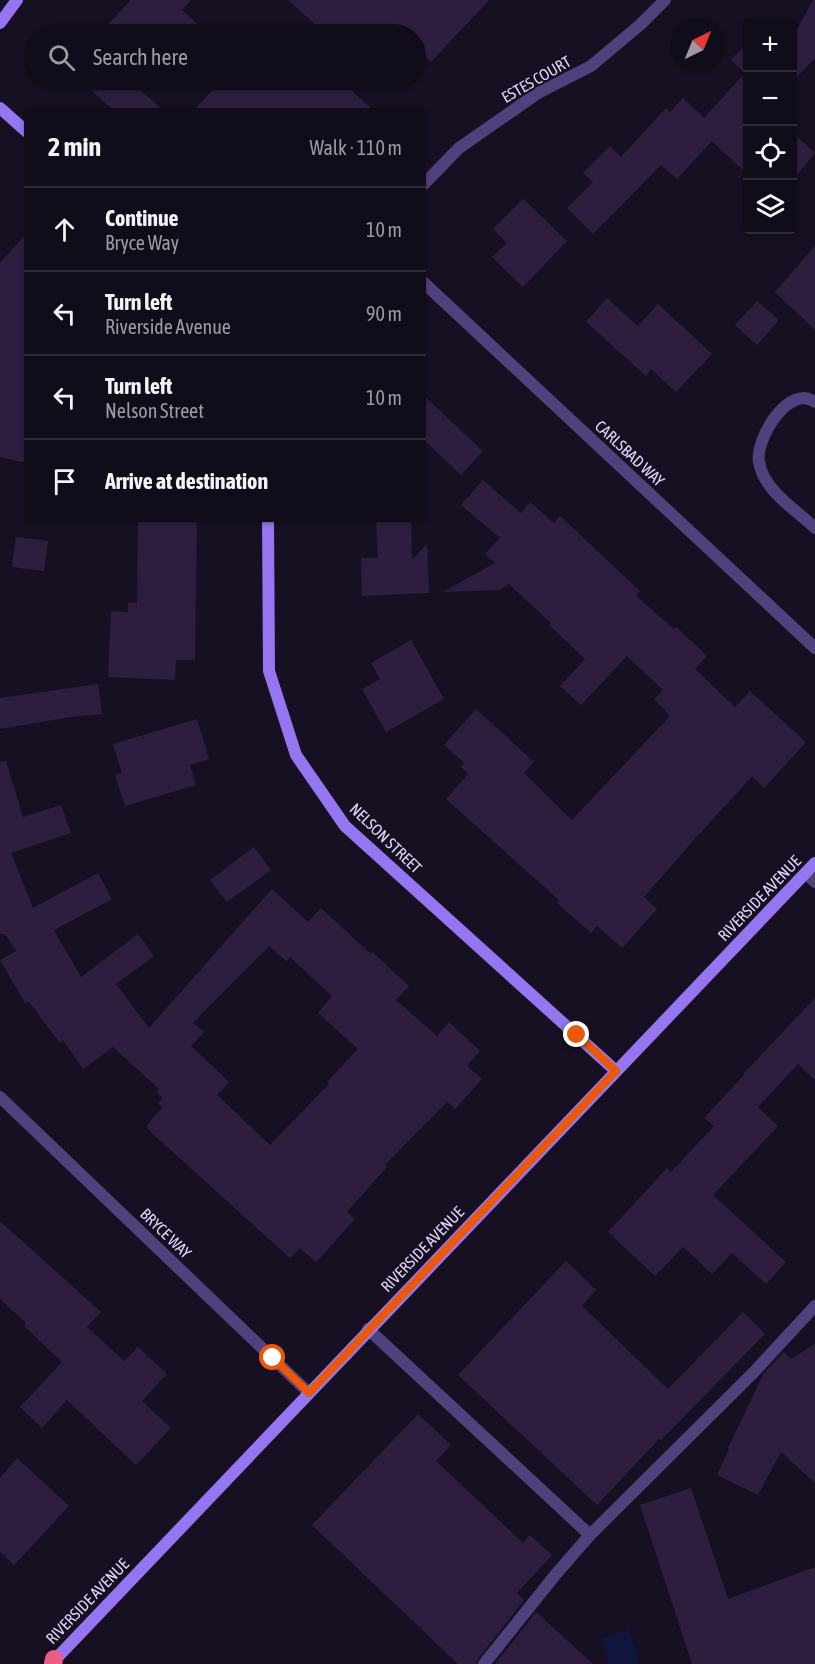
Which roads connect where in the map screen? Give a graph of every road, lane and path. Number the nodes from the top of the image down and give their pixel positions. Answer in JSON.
{"nodes":[{"id":1,"x":17,"y":0,"type":"edge"},
{"id":2,"x":665,"y":0,"type":"edge"},
{"id":3,"x":0,"y":23,"type":"edge"},
{"id":4,"x":0,"y":108,"type":"edge"},
{"id":5,"x":24,"y":129,"type":"edge"},
{"id":6,"x":426,"y":182,"type":"edge"},
{"id":7,"x":426,"y":285,"type":"edge"},
{"id":8,"x":815,"y":402,"type":"edge"},
{"id":9,"x":268,"y":522,"type":"edge"},
{"id":10,"x":815,"y":528,"type":"edge"},
{"id":11,"x":815,"y":648,"type":"edge"},
{"id":12,"x":815,"y":863,"type":"edge"},
{"id":13,"x":810,"y":877,"type":"edge"},
{"id":14,"x":616,"y":1071,"type":"junction"},
{"id":15,"x":0,"y":1097,"type":"edge"},
{"id":16,"x":815,"y":1306,"type":"edge"},
{"id":17,"x":368,"y":1329,"type":"junction"},
{"id":18,"x":309,"y":1393,"type":"junction"},
{"id":19,"x":590,"y":1535,"type":"junction"},
{"id":20,"x":51,"y":1663,"type":"edge"},
{"id":21,"x":484,"y":1664,"type":"edge"}],
"edges":[{"from":1,"to":3,"type":"main road"},
{"from":2,"to":6,"type":"street","name":"ESTES COURT"},
{"from":4,"to":5,"type":"main road"},
{"from":7,"to":11,"type":"street","name":"CARLSBAD WAY"},
{"from":8,"to":10,"type":"street"},
{"from":9,"to":14,"type":"main road","name":"NELSON STREET"},
{"from":12,"to":13,"type":"main road","name":"RIVERSIDE AVENUE"},
{"from":13,"to":14,"type":"main road","name":"RIVERSIDE AVENUE"},
{"from":14,"to":17,"type":"main road","name":"RIVERSIDE AVENUE"},
{"from":15,"to":18,"type":"street","name":"BRYCE WAY"},
{"from":16,"to":19,"type":"street"},
{"from":17,"to":18,"type":"main road","name":"RIVERSIDE AVENUE"},
{"from":17,"to":19,"type":"street"},
{"from":18,"to":20,"type":"main road","name":"RIVERSIDE AVENUE"},
{"from":19,"to":21,"type":"street"}]}
